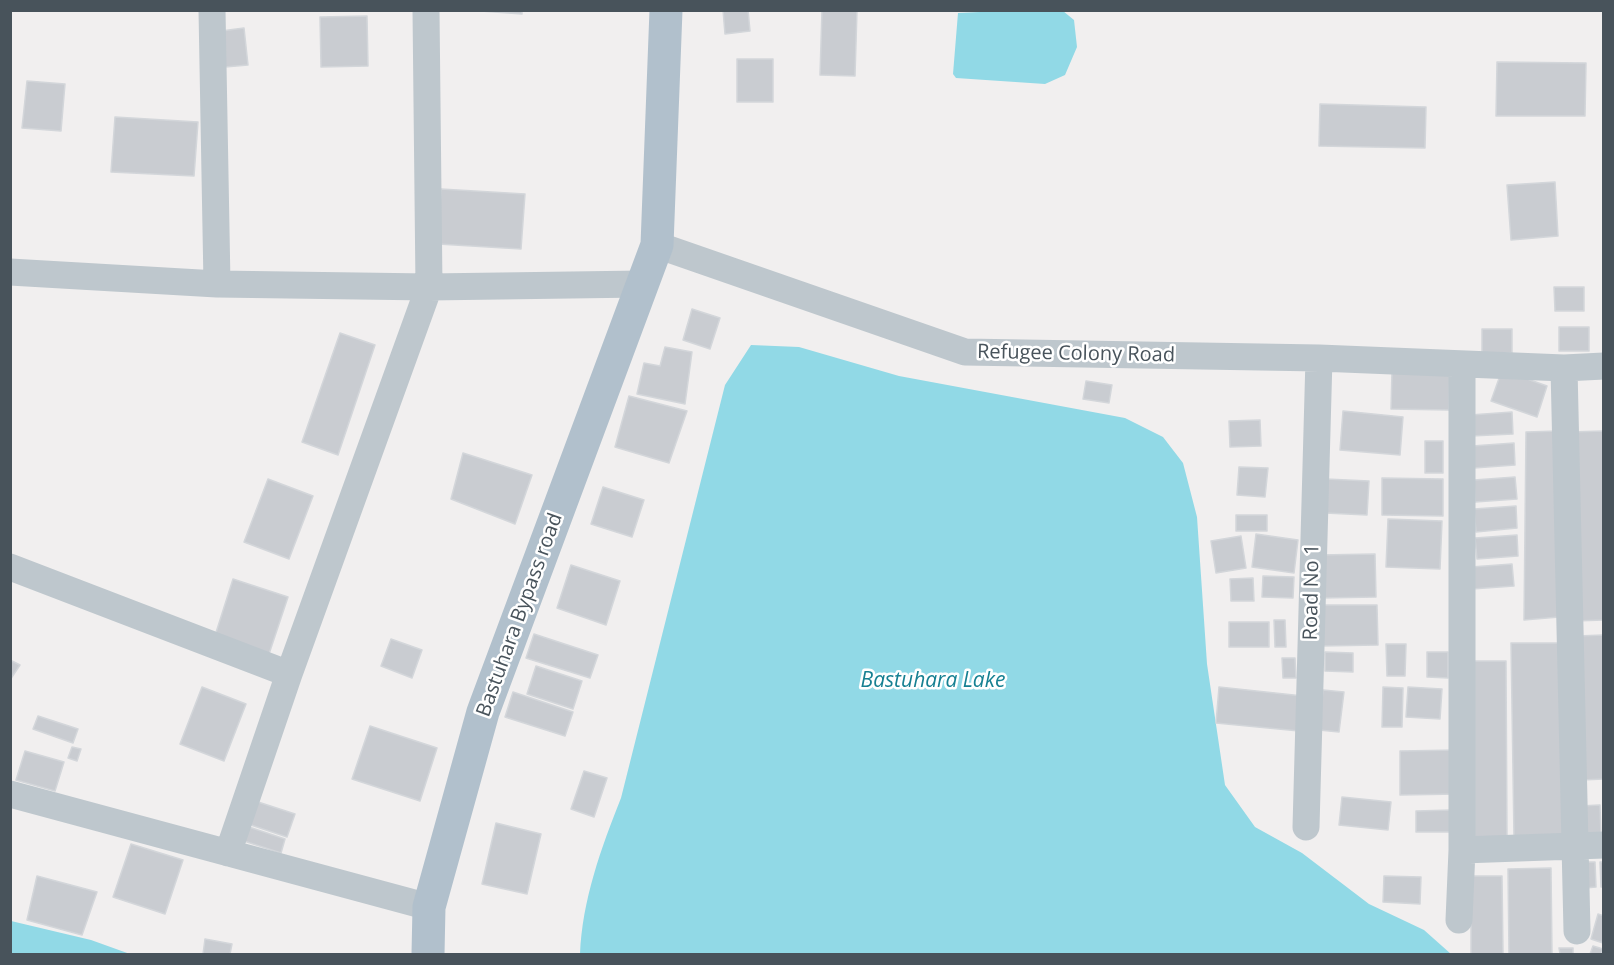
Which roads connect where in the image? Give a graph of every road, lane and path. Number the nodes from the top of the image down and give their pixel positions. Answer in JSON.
{"nodes":[{"id":1,"x":212,"y":10,"type":"edge"},
{"id":2,"x":426,"y":10,"type":"edge"},
{"id":3,"x":666,"y":10,"type":"edge"},
{"id":4,"x":657,"y":245,"type":"junction"},
{"id":5,"x":10,"y":272,"type":"edge"},
{"id":6,"x":217,"y":284,"type":"junction"},
{"id":7,"x":642,"y":284,"type":"junction"},
{"id":8,"x":429,"y":287,"type":"junction"},
{"id":9,"x":1319,"y":358,"type":"junction"},
{"id":10,"x":1462,"y":364,"type":"junction"},
{"id":11,"x":1604,"y":366,"type":"edge"},
{"id":12,"x":1563,"y":368,"type":"junction"},
{"id":13,"x":10,"y":567,"type":"edge"},
{"id":14,"x":289,"y":674,"type":"junction"},
{"id":15,"x":10,"y":794,"type":"edge"},
{"id":16,"x":1306,"y":827,"type":"dead end"},
{"id":17,"x":1575,"y":845,"type":"junction"},
{"id":18,"x":1604,"y":845,"type":"edge"},
{"id":19,"x":1462,"y":850,"type":"junction"},
{"id":20,"x":228,"y":853,"type":"junction"},
{"id":21,"x":429,"y":907,"type":"junction"},
{"id":22,"x":1459,"y":920,"type":"dead end"},
{"id":23,"x":1577,"y":931,"type":"dead end"},
{"id":24,"x":428,"y":954,"type":"edge"}],
"edges":[{"from":1,"to":6,"type":"street"},
{"from":2,"to":8,"type":"street"},
{"from":3,"to":4,"type":"main road"},
{"from":4,"to":7,"type":"main road","name":"Bastuhara Bypass road"},
{"from":4,"to":9,"type":"street","name":"Refugee Colony Road"},
{"from":5,"to":6,"type":"street"},
{"from":6,"to":8,"type":"street"},
{"from":7,"to":8,"type":"street"},
{"from":7,"to":21,"type":"main road","name":"Bastuhara Bypass road"},
{"from":8,"to":14,"type":"street"},
{"from":9,"to":10,"type":"street","name":"Refugee Colony Road"},
{"from":9,"to":16,"type":"street","name":"Road No 1"},
{"from":10,"to":12,"type":"street","name":"Refugee Colony Road"},
{"from":10,"to":19,"type":"street"},
{"from":11,"to":12,"type":"street","name":"Refugee Colony Road"},
{"from":12,"to":17,"type":"street"},
{"from":13,"to":14,"type":"street"},
{"from":14,"to":20,"type":"street"},
{"from":15,"to":20,"type":"street"},
{"from":17,"to":18,"type":"street"},
{"from":17,"to":19,"type":"street"},
{"from":17,"to":23,"type":"street"},
{"from":19,"to":22,"type":"street"},
{"from":20,"to":21,"type":"street"},
{"from":21,"to":24,"type":"main road","name":"Bastuhara Bypass road"}]}
